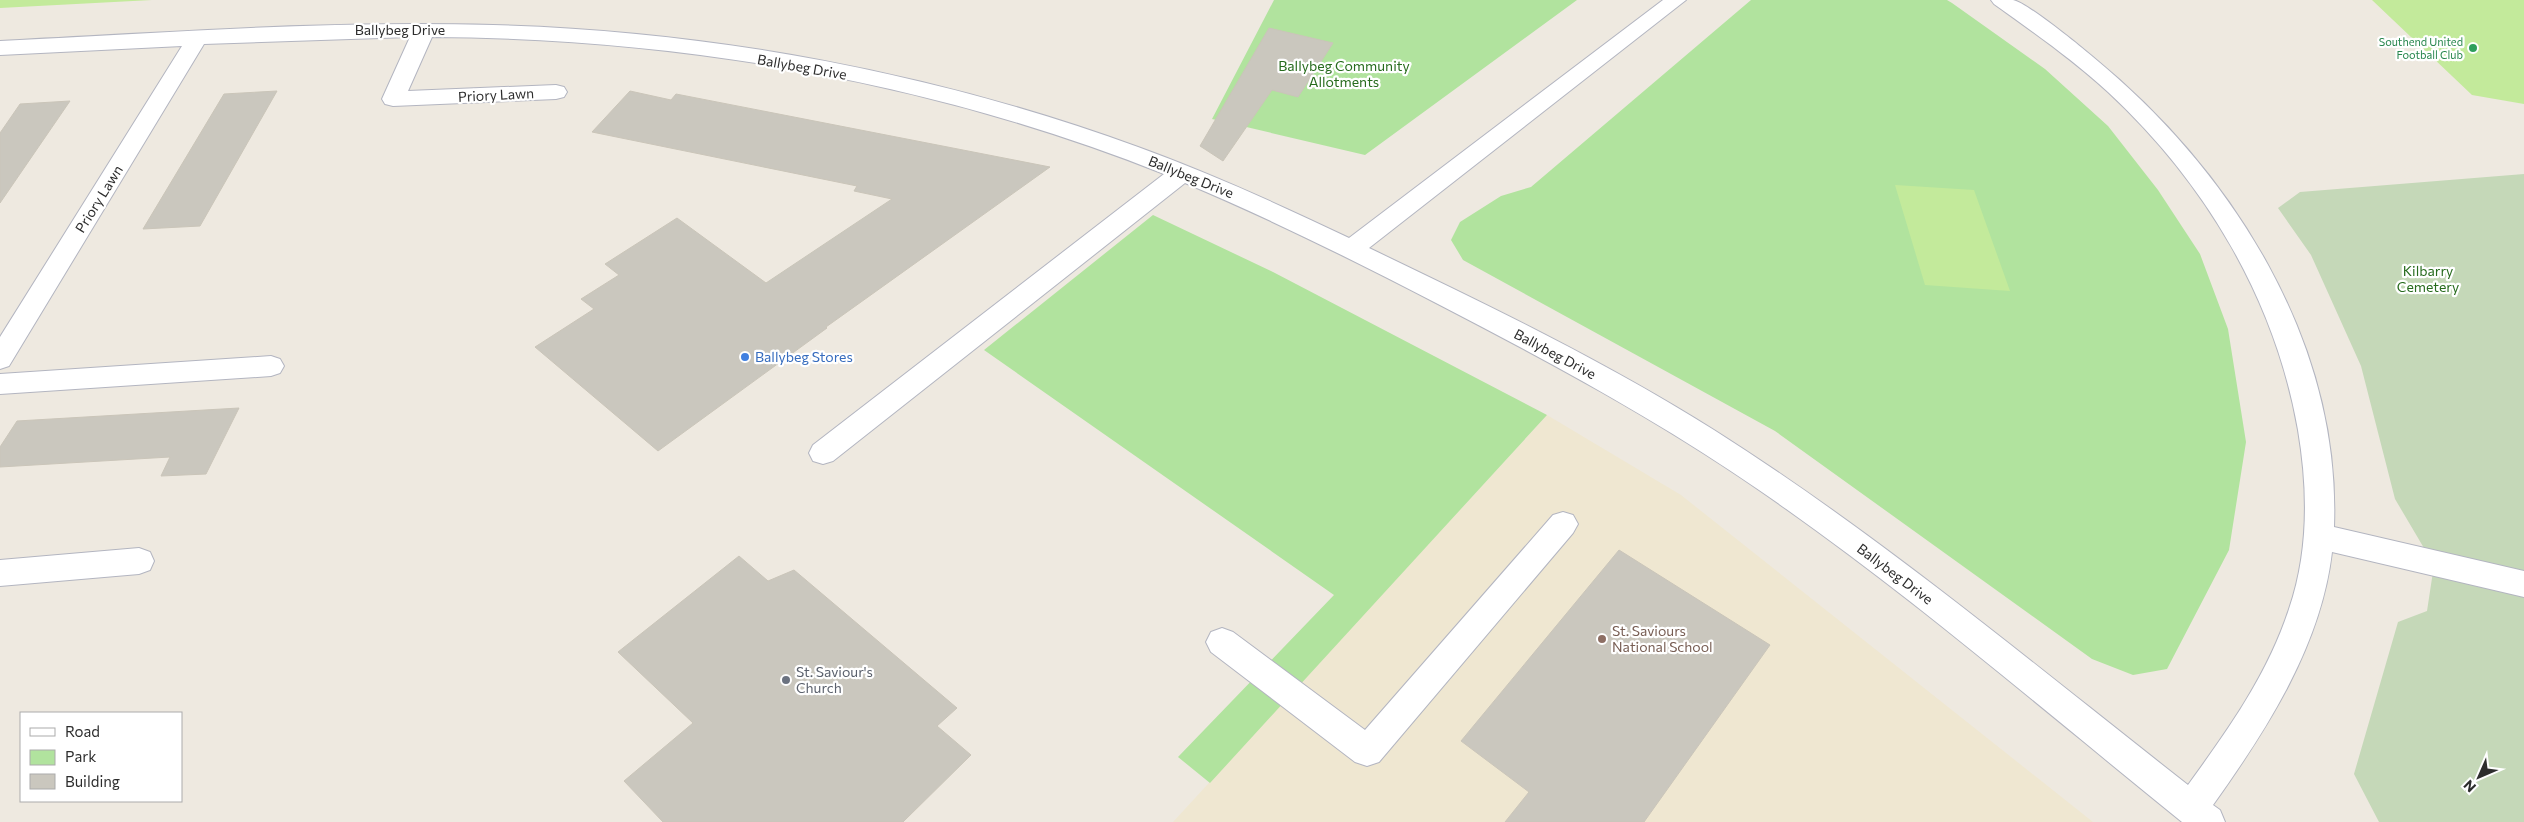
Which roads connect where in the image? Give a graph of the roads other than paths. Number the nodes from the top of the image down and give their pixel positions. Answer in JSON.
{"nodes":[{"id":1,"x":1676,"y":0,"type":"edge"},
{"id":2,"x":2001,"y":0,"type":"edge"},
{"id":3,"x":424,"y":30,"type":"junction"},
{"id":4,"x":197,"y":38,"type":"junction"},
{"id":5,"x":0,"y":48,"type":"edge"},
{"id":6,"x":556,"y":92,"type":"dead end"},
{"id":7,"x":1182,"y":173,"type":"junction"},
{"id":8,"x":1351,"y":248,"type":"junction"},
{"id":9,"x":0,"y":359,"type":"edge"},
{"id":10,"x":271,"y":366,"type":"dead end"},
{"id":11,"x":0,"y":384,"type":"edge"},
{"id":12,"x":823,"y":453,"type":"dead end"},
{"id":13,"x":1564,"y":524,"type":"dead end"},
{"id":14,"x":2319,"y":536,"type":"junction"},
{"id":15,"x":139,"y":561,"type":"dead end"},
{"id":16,"x":0,"y":573,"type":"edge"},
{"id":17,"x":2524,"y":584,"type":"edge"},
{"id":18,"x":1222,"y":642,"type":"dead end"},
{"id":19,"x":2200,"y":815,"type":"edge"}],
"edges":[{"from":1,"to":8,"type":"street"},
{"from":2,"to":14,"type":"street"},
{"from":3,"to":4,"type":"street","name":"Ballybeg Drive"},
{"from":3,"to":6,"type":"street","name":"Priory Lawn"},
{"from":3,"to":7,"type":"street","name":"Ballybeg Drive"},
{"from":4,"to":5,"type":"street","name":"Ballybeg Drive"},
{"from":4,"to":9,"type":"street","name":"Priory Lawn"},
{"from":7,"to":8,"type":"street","name":"Ballybeg Drive"},
{"from":7,"to":12,"type":"street"},
{"from":8,"to":19,"type":"street","name":"Ballybeg Drive"},
{"from":10,"to":11,"type":"street"},
{"from":13,"to":18,"type":"street"},
{"from":14,"to":17,"type":"street"},
{"from":14,"to":19,"type":"street"},
{"from":15,"to":16,"type":"street"}]}
